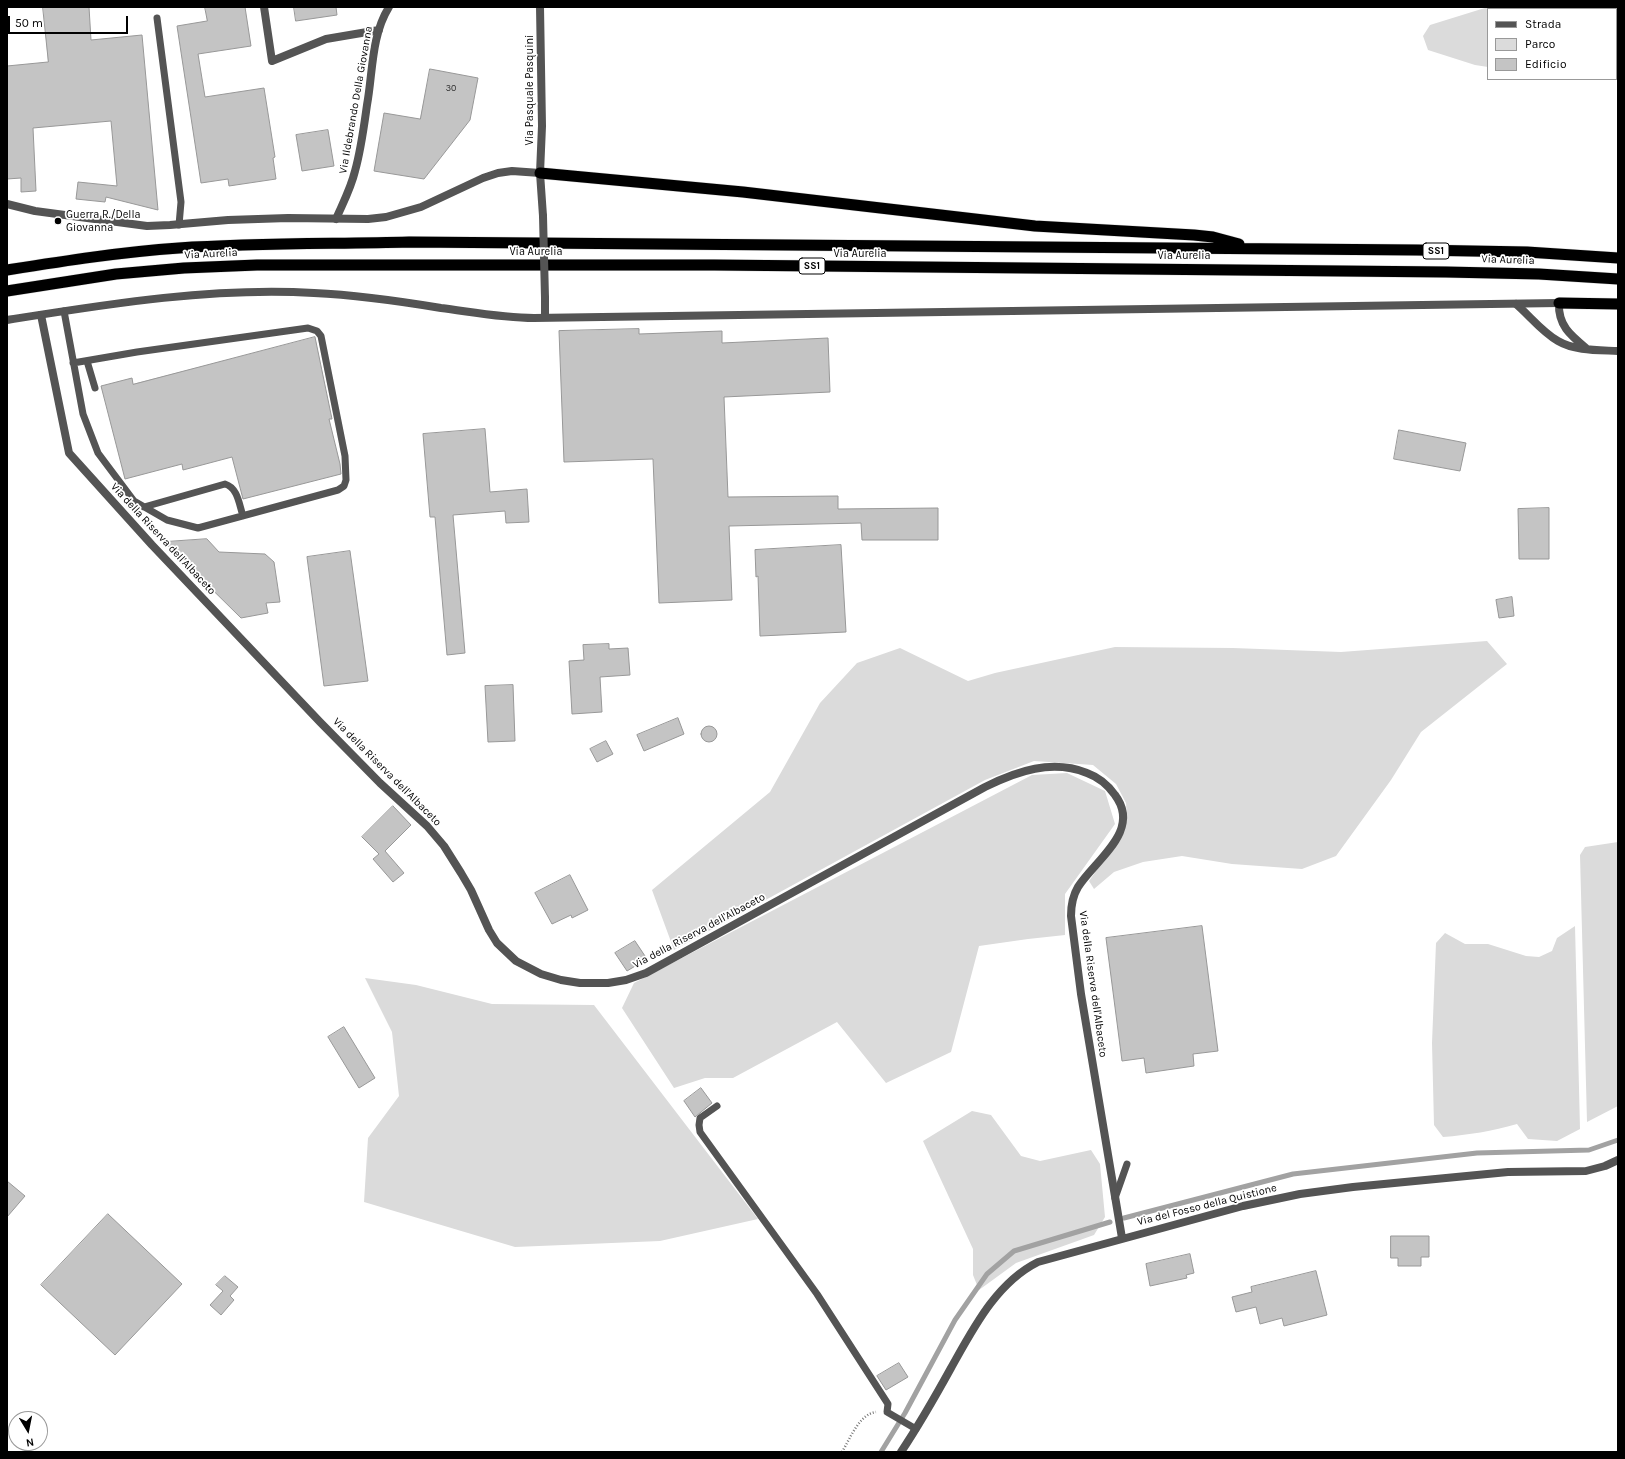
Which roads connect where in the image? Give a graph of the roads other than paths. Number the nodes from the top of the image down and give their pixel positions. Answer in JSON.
{"nodes":[{"id":1,"x":264,"y":7,"type":"edge"},
{"id":2,"x":389,"y":7,"type":"edge"},
{"id":3,"x":540,"y":7,"type":"edge"},
{"id":4,"x":157,"y":18,"type":"dead end"},
{"id":5,"x":379,"y":30,"type":"junction"},
{"id":6,"x":540,"y":173,"type":"junction"},
{"id":7,"x":7,"y":204,"type":"edge"},
{"id":8,"x":336,"y":219,"type":"junction"},
{"id":9,"x":179,"y":225,"type":"junction"},
{"id":10,"x":1255,"y":249,"type":"junction"},
{"id":11,"x":1618,"y":258,"type":"edge"},
{"id":12,"x":7,"y":270,"type":"edge"},
{"id":13,"x":1618,"y":279,"type":"edge"},
{"id":14,"x":7,"y":291,"type":"edge"},
{"id":15,"x":1559,"y":303,"type":"junction"},
{"id":16,"x":1516,"y":304,"type":"junction"},
{"id":17,"x":1618,"y":304,"type":"edge"},
{"id":18,"x":64,"y":311,"type":"junction"},
{"id":19,"x":42,"y":315,"type":"junction"},
{"id":20,"x":546,"y":318,"type":"junction"},
{"id":21,"x":7,"y":320,"type":"edge"},
{"id":22,"x":1586,"y":348,"type":"junction"},
{"id":23,"x":1618,"y":351,"type":"edge"},
{"id":24,"x":87,"y":361,"type":"junction"},
{"id":25,"x":73,"y":363,"type":"junction"},
{"id":26,"x":94,"y":388,"type":"dead end"},
{"id":27,"x":144,"y":507,"type":"junction"},
{"id":28,"x":242,"y":516,"type":"junction"},
{"id":29,"x":717,"y":1106,"type":"dead end"},
{"id":30,"x":1618,"y":1160,"type":"edge"},
{"id":31,"x":1127,"y":1164,"type":"dead end"},
{"id":32,"x":1115,"y":1198,"type":"junction"},
{"id":33,"x":1122,"y":1238,"type":"junction"},
{"id":34,"x":916,"y":1429,"type":"junction"},
{"id":35,"x":901,"y":1452,"type":"edge"}],
"edges":[{"from":1,"to":5,"type":"street"},
{"from":2,"to":5,"type":"street","name":"Via Ildebrando Della Giovanna"},
{"from":3,"to":6,"type":"street","name":"Via Pasquale Pasquini"},
{"from":4,"to":9,"type":"lane"},
{"from":5,"to":8,"type":"street","name":"Via Ildebrando Della Giovanna"},
{"from":6,"to":8,"type":"street"},
{"from":6,"to":10,"type":"highway"},
{"from":6,"to":20,"type":"street","name":"Via Pasquale Pasquini","bridge":true},
{"from":7,"to":9,"type":"street"},
{"from":8,"to":9,"type":"street"},
{"from":10,"to":11,"type":"highway","name":"Via Aurelia","number":"SS1"},
{"from":10,"to":12,"type":"highway","name":"Via Aurelia","number":"SS1"},
{"from":13,"to":14,"type":"highway","name":"Via Aurelia","number":"SS1"},
{"from":15,"to":16,"type":"street"},
{"from":15,"to":17,"type":"highway"},
{"from":15,"to":22,"type":"street"},
{"from":16,"to":20,"type":"street"},
{"from":16,"to":22,"type":"street"},
{"from":18,"to":19,"type":"street"},
{"from":18,"to":20,"type":"street"},
{"from":18,"to":25,"type":"lane"},
{"from":19,"to":21,"type":"street"},
{"from":19,"to":32,"type":"street","name":"Via della Riserva dell'Albaceto"},
{"from":22,"to":23,"type":"street"},
{"from":24,"to":25,"type":"lane"},
{"from":24,"to":26,"type":"lane"},
{"from":24,"to":28,"type":"lane"},
{"from":25,"to":27,"type":"lane"},
{"from":27,"to":28,"type":"lane"},
{"from":27,"to":28,"type":"lane"},
{"from":29,"to":34,"type":"lane"},
{"from":30,"to":33,"type":"street","name":"Via del Fosso della Quistione"},
{"from":31,"to":32,"type":"lane"},
{"from":32,"to":33,"type":"street","name":"Via della Riserva dell'Albaceto"},
{"from":33,"to":34,"type":"street","name":"Via del Fosso della Quistione"},
{"from":34,"to":35,"type":"street","name":"Via del Fosso della Quistione"}]}
